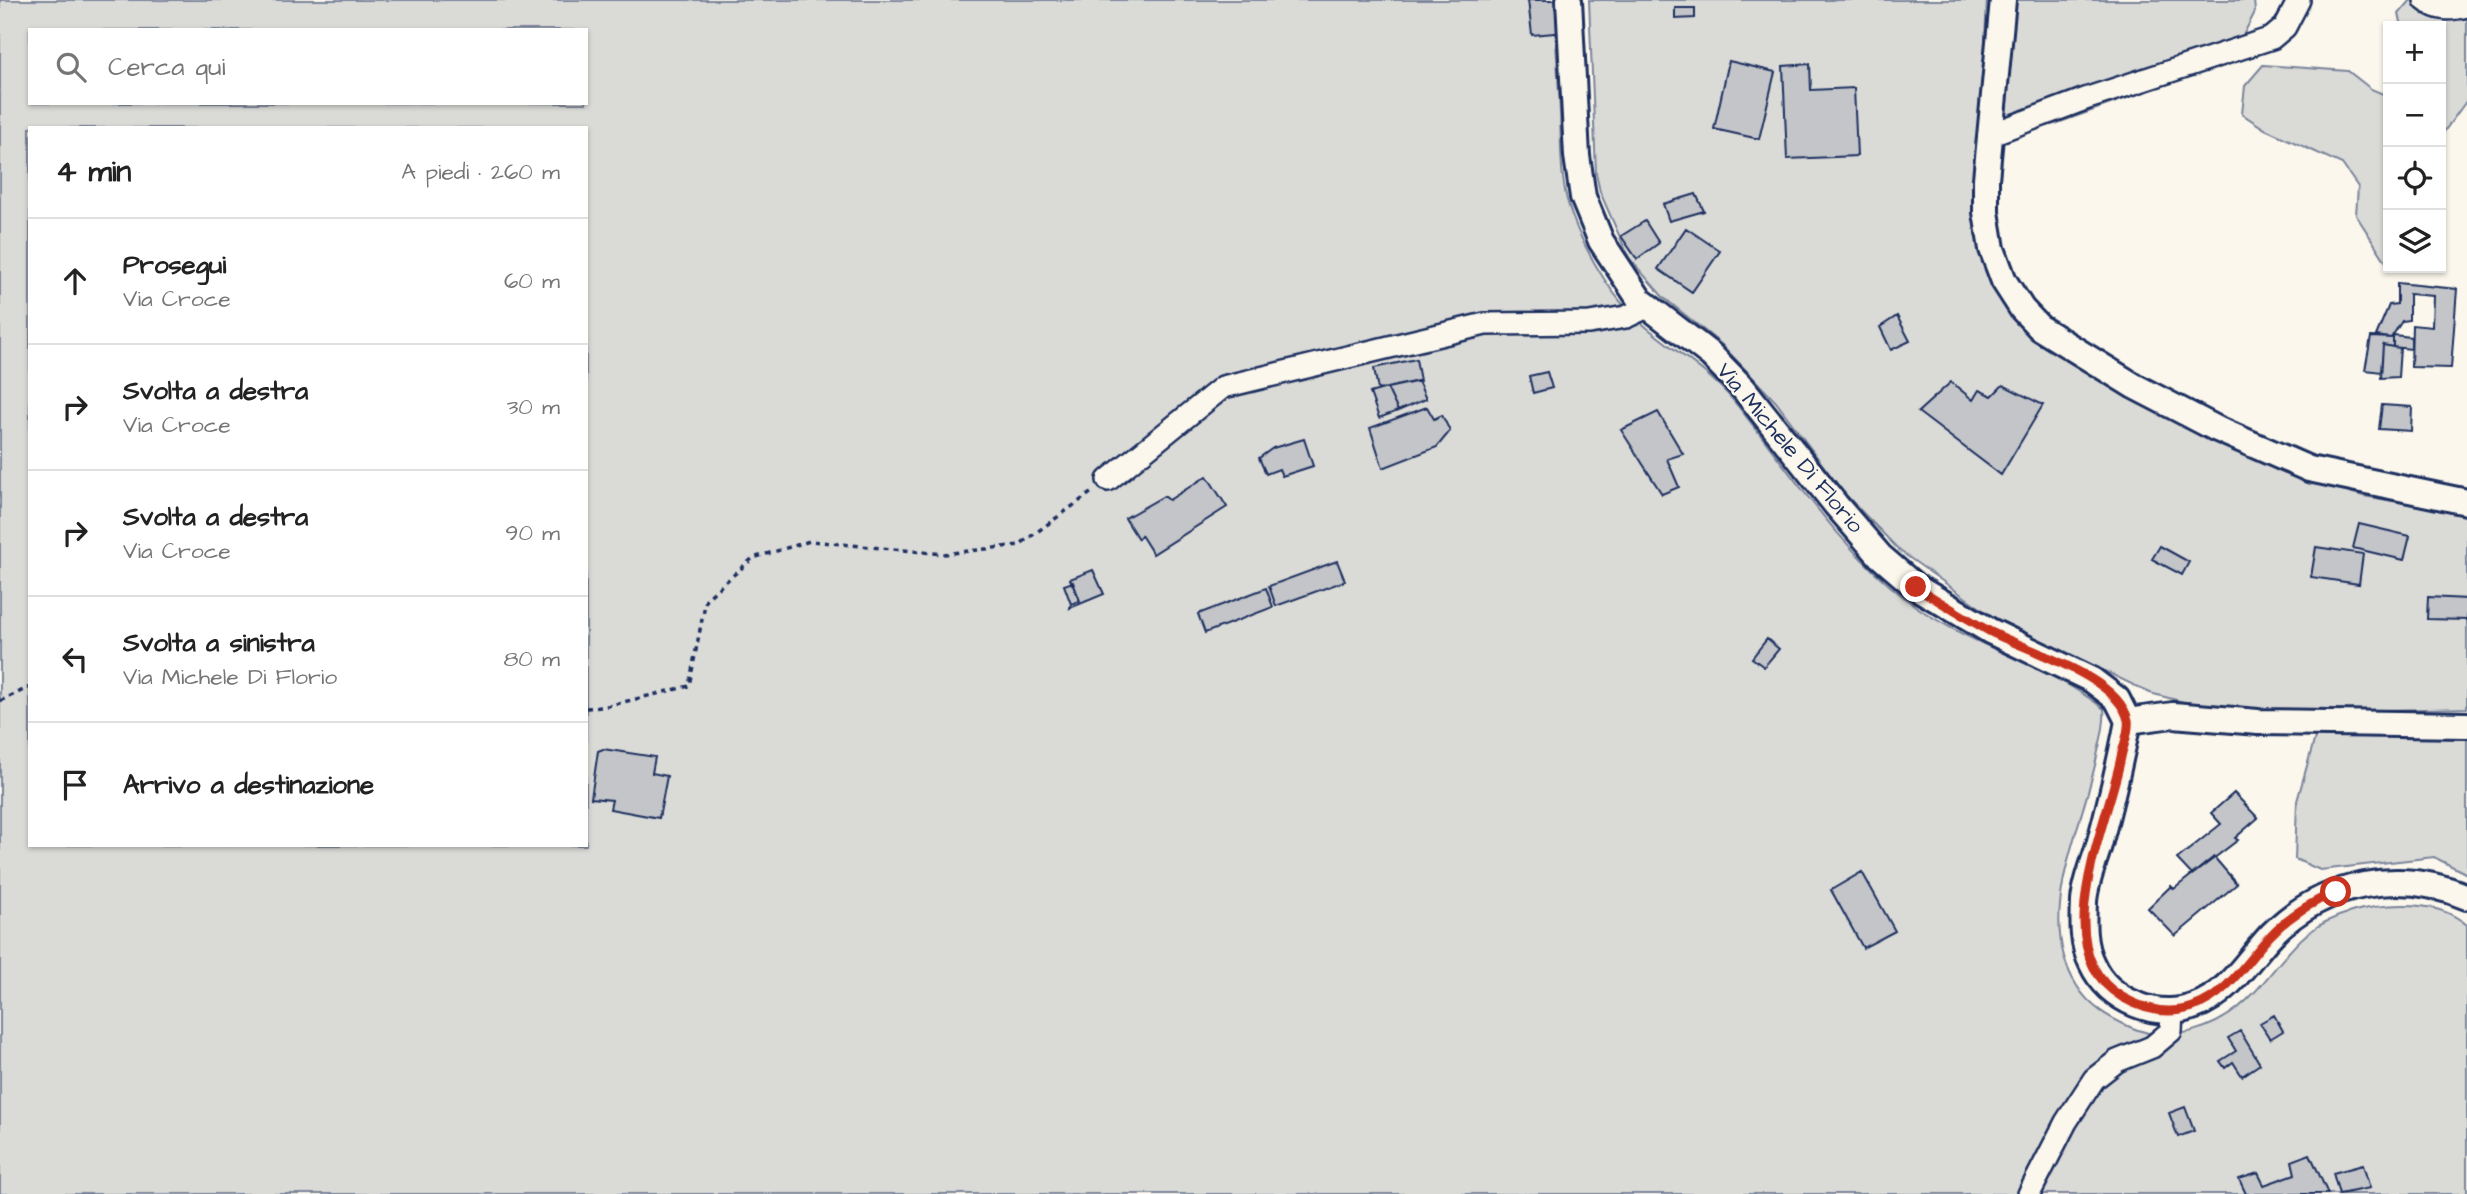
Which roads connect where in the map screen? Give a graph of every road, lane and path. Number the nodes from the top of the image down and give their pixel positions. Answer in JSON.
{"nodes":[{"id":1,"x":1569,"y":0,"type":"edge"},
{"id":2,"x":2003,"y":0,"type":"edge"},
{"id":3,"x":2299,"y":0,"type":"edge"},
{"id":4,"x":2425,"y":0,"type":"edge"},
{"id":5,"x":2467,"y":6,"type":"edge"},
{"id":6,"x":1989,"y":135,"type":"junction"},
{"id":7,"x":1647,"y":307,"type":"junction"},
{"id":8,"x":1108,"y":480,"type":"joint"},
{"id":9,"x":2467,"y":502,"type":"edge"},
{"id":10,"x":28,"y":688,"type":"edge"},
{"id":11,"x":0,"y":701,"type":"edge"},
{"id":12,"x":588,"y":708,"type":"edge"},
{"id":13,"x":2128,"y":722,"type":"junction"},
{"id":14,"x":2467,"y":725,"type":"edge"},
{"id":15,"x":2467,"y":897,"type":"edge"},
{"id":16,"x":2172,"y":1012,"type":"junction"},
{"id":17,"x":2029,"y":1194,"type":"edge"}],
"edges":[{"from":1,"to":7,"type":"street","name":"Via Michele Di Florio"},
{"from":2,"to":6,"type":"street"},
{"from":3,"to":6,"type":"street"},
{"from":4,"to":5,"type":"street"},
{"from":6,"to":9,"type":"street"},
{"from":7,"to":8,"type":"street"},
{"from":7,"to":13,"type":"street","name":"Via Michele Di Florio"},
{"from":8,"to":12,"type":"path"},
{"from":10,"to":11,"type":"path"},
{"from":13,"to":14,"type":"street"},
{"from":13,"to":16,"type":"street"},
{"from":15,"to":16,"type":"street"},
{"from":16,"to":17,"type":"street"}]}
